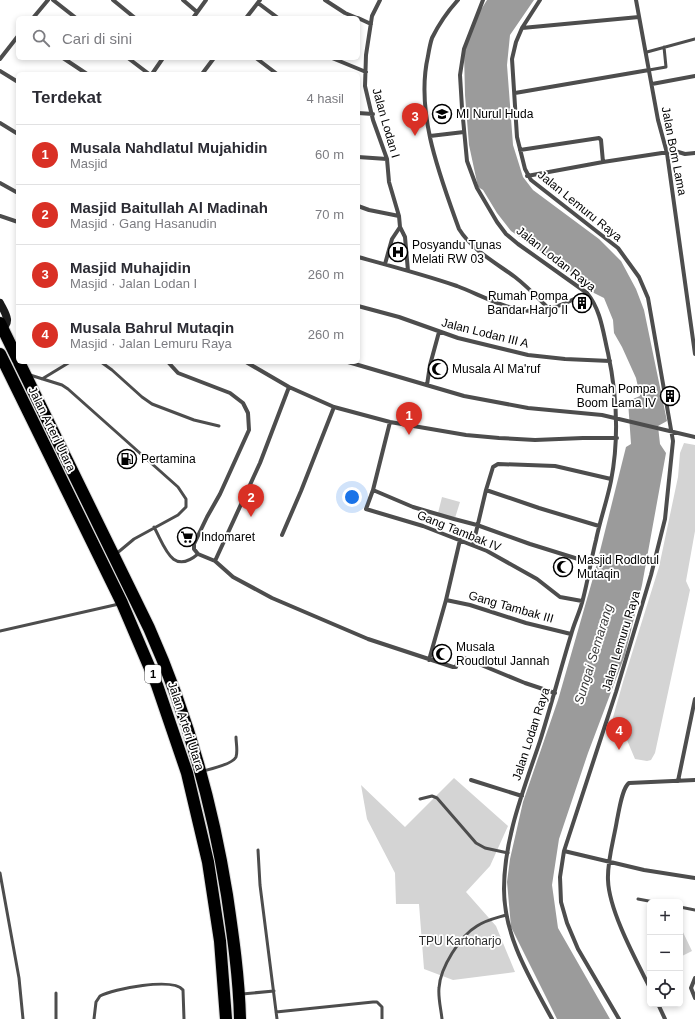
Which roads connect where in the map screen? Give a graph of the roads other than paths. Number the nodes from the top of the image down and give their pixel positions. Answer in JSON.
{"nodes":[{"id":1,"x":48,"y":0,"type":"edge"},
{"id":2,"x":53,"y":0,"type":"edge"},
{"id":3,"x":113,"y":0,"type":"edge"},
{"id":4,"x":183,"y":0,"type":"edge"},
{"id":5,"x":206,"y":0,"type":"edge"},
{"id":6,"x":325,"y":0,"type":"edge"},
{"id":7,"x":380,"y":0,"type":"edge"},
{"id":8,"x":458,"y":0,"type":"edge"},
{"id":9,"x":483,"y":0,"type":"edge"},
{"id":10,"x":540,"y":0,"type":"edge"},
{"id":11,"x":636,"y":0,"type":"edge"},
{"id":12,"x":259,"y":1,"type":"edge"},
{"id":13,"x":197,"y":12,"type":"junction"},
{"id":14,"x":35,"y":16,"type":"edge"},
{"id":15,"x":73,"y":16,"type":"edge"},
{"id":16,"x":133,"y":16,"type":"edge"},
{"id":17,"x":194,"y":16,"type":"edge"},
{"id":18,"x":248,"y":16,"type":"edge"},
{"id":19,"x":276,"y":16,"type":"edge"},
{"id":20,"x":353,"y":16,"type":"edge"},
{"id":21,"x":639,"y":17,"type":"junction"},
{"id":22,"x":360,"y":19,"type":"edge"},
{"id":23,"x":371,"y":24,"type":"junction"},
{"id":24,"x":522,"y":28,"type":"junction"},
{"id":25,"x":16,"y":39,"type":"edge"},
{"id":26,"x":695,"y":39,"type":"edge"},
{"id":27,"x":664,"y":47,"type":"junction"},
{"id":28,"x":647,"y":52,"type":"junction"},
{"id":29,"x":0,"y":59,"type":"edge"},
{"id":30,"x":66,"y":60,"type":"edge"},
{"id":31,"x":131,"y":60,"type":"edge"},
{"id":32,"x":162,"y":60,"type":"edge"},
{"id":33,"x":213,"y":60,"type":"edge"},
{"id":34,"x":259,"y":60,"type":"edge"},
{"id":35,"x":337,"y":60,"type":"edge"},
{"id":36,"x":0,"y":70,"type":"edge"},
{"id":37,"x":649,"y":70,"type":"junction"},
{"id":38,"x":84,"y":72,"type":"edge"},
{"id":39,"x":148,"y":72,"type":"edge"},
{"id":40,"x":152,"y":72,"type":"edge"},
{"id":41,"x":206,"y":72,"type":"edge"},
{"id":42,"x":274,"y":72,"type":"edge"},
{"id":43,"x":366,"y":72,"type":"junction"},
{"id":44,"x":695,"y":76,"type":"edge"},
{"id":45,"x":16,"y":81,"type":"edge"},
{"id":46,"x":652,"y":84,"type":"junction"},
{"id":47,"x":515,"y":93,"type":"junction"},
{"id":48,"x":360,"y":113,"type":"edge"},
{"id":49,"x":373,"y":114,"type":"junction"},
{"id":50,"x":0,"y":123,"type":"edge"},
{"id":51,"x":464,"y":132,"type":"junction"},
{"id":52,"x":16,"y":133,"type":"edge"},
{"id":53,"x":430,"y":136,"type":"junction"},
{"id":54,"x":520,"y":150,"type":"junction"},
{"id":55,"x":695,"y":153,"type":"edge"},
{"id":56,"x":666,"y":154,"type":"junction"},
{"id":57,"x":360,"y":157,"type":"edge"},
{"id":58,"x":387,"y":159,"type":"junction"},
{"id":59,"x":603,"y":162,"type":"junction"},
{"id":60,"x":527,"y":176,"type":"junction"},
{"id":61,"x":0,"y":183,"type":"edge"},
{"id":62,"x":16,"y":192,"type":"edge"},
{"id":63,"x":360,"y":207,"type":"edge"},
{"id":64,"x":0,"y":216,"type":"edge"},
{"id":65,"x":399,"y":216,"type":"junction"},
{"id":66,"x":16,"y":221,"type":"edge"},
{"id":67,"x":400,"y":227,"type":"junction"},
{"id":68,"x":360,"y":257,"type":"edge"},
{"id":69,"x":385,"y":264,"type":"junction"},
{"id":70,"x":408,"y":270,"type":"junction"},
{"id":71,"x":586,"y":293,"type":"junction"},
{"id":72,"x":0,"y":303,"type":"edge"},
{"id":73,"x":360,"y":307,"type":"edge"},
{"id":74,"x":549,"y":309,"type":"junction"},
{"id":75,"x":1,"y":327,"type":"edge"},
{"id":76,"x":439,"y":332,"type":"junction"},
{"id":77,"x":0,"y":354,"type":"edge"},
{"id":78,"x":695,"y":354,"type":"edge"},
{"id":79,"x":16,"y":355,"type":"edge"},
{"id":80,"x":610,"y":361,"type":"junction"},
{"id":81,"x":20,"y":364,"type":"edge"},
{"id":82,"x":24,"y":364,"type":"edge"},
{"id":83,"x":67,"y":364,"type":"edge"},
{"id":84,"x":104,"y":364,"type":"edge"},
{"id":85,"x":170,"y":364,"type":"edge"},
{"id":86,"x":249,"y":364,"type":"edge"},
{"id":87,"x":355,"y":364,"type":"edge"},
{"id":88,"x":42,"y":379,"type":"junction"},
{"id":89,"x":427,"y":385,"type":"junction"},
{"id":90,"x":289,"y":387,"type":"junction"},
{"id":91,"x":334,"y":407,"type":"junction"},
{"id":92,"x":616,"y":418,"type":"junction"},
{"id":93,"x":390,"y":422,"type":"junction"},
{"id":94,"x":219,"y":426,"type":"dead end"},
{"id":95,"x":670,"y":430,"type":"junction"},
{"id":96,"x":695,"y":436,"type":"edge"},
{"id":97,"x":617,"y":438,"type":"junction"},
{"id":98,"x":611,"y":479,"type":"junction"},
{"id":99,"x":373,"y":490,"type":"junction"},
{"id":100,"x":486,"y":490,"type":"junction"},
{"id":101,"x":477,"y":525,"type":"junction"},
{"id":102,"x":599,"y":526,"type":"junction"},
{"id":103,"x":154,"y":527,"type":"junction"},
{"id":104,"x":282,"y":535,"type":"dead end"},
{"id":105,"x":460,"y":540,"type":"junction"},
{"id":106,"x":473,"y":545,"type":"junction"},
{"id":107,"x":198,"y":554,"type":"junction"},
{"id":108,"x":114,"y":556,"type":"junction"},
{"id":109,"x":215,"y":561,"type":"junction"},
{"id":110,"x":591,"y":564,"type":"junction"},
{"id":111,"x":446,"y":600,"type":"junction"},
{"id":112,"x":582,"y":601,"type":"junction"},
{"id":113,"x":122,"y":603,"type":"junction"},
{"id":114,"x":0,"y":631,"type":"edge"},
{"id":115,"x":571,"y":634,"type":"junction"},
{"id":116,"x":429,"y":660,"type":"junction"},
{"id":117,"x":555,"y":693,"type":"junction"},
{"id":118,"x":695,"y":699,"type":"edge"},
{"id":119,"x":236,"y":737,"type":"dead end"},
{"id":120,"x":202,"y":772,"type":"junction"},
{"id":121,"x":471,"y":780,"type":"dead end"},
{"id":122,"x":695,"y":780,"type":"edge"},
{"id":123,"x":678,"y":781,"type":"junction"},
{"id":124,"x":522,"y":796,"type":"junction"},
{"id":125,"x":420,"y":799,"type":"dead end"},
{"id":126,"x":258,"y":850,"type":"dead end"},
{"id":127,"x":564,"y":850,"type":"junction"},
{"id":128,"x":508,"y":853,"type":"junction"},
{"id":129,"x":610,"y":862,"type":"junction"},
{"id":130,"x":0,"y":873,"type":"edge"},
{"id":131,"x":695,"y":878,"type":"edge"},
{"id":132,"x":638,"y":899,"type":"dead end"},
{"id":133,"x":647,"y":901,"type":"edge"},
{"id":134,"x":683,"y":908,"type":"edge"},
{"id":135,"x":695,"y":910,"type":"edge"},
{"id":136,"x":506,"y":915,"type":"junction"},
{"id":137,"x":695,"y":978,"type":"edge"},
{"id":138,"x":647,"y":981,"type":"edge"},
{"id":139,"x":274,"y":991,"type":"junction"},
{"id":140,"x":56,"y":994,"type":"dead end"},
{"id":141,"x":243,"y":994,"type":"junction"},
{"id":142,"x":695,"y":998,"type":"edge"},
{"id":143,"x":659,"y":1007,"type":"edge"},
{"id":144,"x":276,"y":1012,"type":"junction"},
{"id":145,"x":23,"y":1019,"type":"edge"},
{"id":146,"x":56,"y":1019,"type":"edge"},
{"id":147,"x":94,"y":1019,"type":"edge"},
{"id":148,"x":184,"y":1019,"type":"edge"},
{"id":149,"x":226,"y":1019,"type":"edge"},
{"id":150,"x":240,"y":1019,"type":"edge"},
{"id":151,"x":277,"y":1019,"type":"edge"},
{"id":152,"x":382,"y":1019,"type":"edge"},
{"id":153,"x":442,"y":1019,"type":"edge"},
{"id":154,"x":552,"y":1019,"type":"edge"},
{"id":155,"x":619,"y":1019,"type":"edge"},
{"id":156,"x":665,"y":1019,"type":"edge"}],
"edges":[{"from":1,"to":14,"type":"street"},
{"from":2,"to":15,"type":"street"},
{"from":3,"to":16,"type":"street"},
{"from":4,"to":13,"type":"street"},
{"from":5,"to":13,"type":"street"},
{"from":6,"to":20,"type":"street"},
{"from":7,"to":23,"type":"street","name":"Jalan Lodan I"},
{"from":8,"to":53,"type":"street"},
{"from":9,"to":51,"type":"street","name":"Jalan Lodan Raya"},
{"from":10,"to":24,"type":"street","name":"Jalan Lemuru Raya"},
{"from":11,"to":21,"type":"street","name":"Jalan Bom Lama"},
{"from":12,"to":18,"type":"street"},
{"from":12,"to":19,"type":"street"},
{"from":13,"to":17,"type":"street"},
{"from":21,"to":24,"type":"street"},
{"from":21,"to":28,"type":"street","name":"Jalan Bom Lama"},
{"from":22,"to":23,"type":"street"},
{"from":23,"to":43,"type":"street","name":"Jalan Lodan I"},
{"from":24,"to":47,"type":"street","name":"Jalan Lemuru Raya"},
{"from":25,"to":29,"type":"street"},
{"from":26,"to":27,"type":"lane"},
{"from":27,"to":28,"type":"lane"},
{"from":27,"to":37,"type":"lane"},
{"from":28,"to":37,"type":"street","name":"Jalan Bom Lama"},
{"from":30,"to":38,"type":"street"},
{"from":31,"to":39,"type":"street"},
{"from":32,"to":40,"type":"street"},
{"from":33,"to":41,"type":"street"},
{"from":34,"to":42,"type":"street"},
{"from":35,"to":43,"type":"street"},
{"from":36,"to":45,"type":"street"},
{"from":37,"to":46,"type":"street","name":"Jalan Bom Lama"},
{"from":37,"to":47,"type":"street"},
{"from":43,"to":49,"type":"street","name":"Jalan Lodan I"},
{"from":44,"to":46,"type":"street"},
{"from":46,"to":56,"type":"street","name":"Jalan Bom Lama"},
{"from":47,"to":54,"type":"street","name":"Jalan Lemuru Raya"},
{"from":48,"to":49,"type":"street"},
{"from":49,"to":58,"type":"street","name":"Jalan Lodan I"},
{"from":50,"to":52,"type":"street"},
{"from":51,"to":53,"type":"street"},
{"from":51,"to":71,"type":"street","name":"Jalan Lodan Raya"},
{"from":53,"to":74,"type":"street"},
{"from":54,"to":59,"type":"street"},
{"from":54,"to":60,"type":"street","name":"Jalan Lemuru Raya"},
{"from":55,"to":56,"type":"street"},
{"from":56,"to":59,"type":"street"},
{"from":56,"to":78,"type":"street","name":"Jalan Bom Lama"},
{"from":57,"to":58,"type":"street"},
{"from":58,"to":65,"type":"street","name":"Jalan Lodan I"},
{"from":59,"to":60,"type":"street"},
{"from":60,"to":95,"type":"street","name":"Jalan Lemuru Raya"},
{"from":61,"to":62,"type":"street"},
{"from":63,"to":65,"type":"street"},
{"from":64,"to":66,"type":"street"},
{"from":65,"to":67,"type":"street","name":"Jalan Lodan I"},
{"from":67,"to":69,"type":"street"},
{"from":67,"to":70,"type":"street","name":"Jalan Lodan I"},
{"from":68,"to":69,"type":"street"},
{"from":69,"to":70,"type":"street"},
{"from":70,"to":74,"type":"street"},
{"from":71,"to":74,"type":"street"},
{"from":71,"to":80,"type":"street","name":"Jalan Lodan Raya"},
{"from":72,"to":75,"type":"street"},
{"from":73,"to":76,"type":"street","name":"Jalan Lodan III A"},
{"from":75,"to":79,"type":"highway","name":"Jalan Arteri Utara","number":"1"},
{"from":76,"to":80,"type":"street","name":"Jalan Lodan III A"},
{"from":76,"to":89,"type":"street"},
{"from":77,"to":113,"type":"highway","name":"Jalan Arteri Utara","number":"1"},
{"from":80,"to":92,"type":"street","name":"Jalan Lodan Raya"},
{"from":81,"to":108,"type":"highway","name":"Jalan Arteri Utara","number":"1"},
{"from":82,"to":88,"type":"lane"},
{"from":83,"to":88,"type":"lane"},
{"from":84,"to":94,"type":"lane"},
{"from":85,"to":107,"type":"street"},
{"from":86,"to":90,"type":"street"},
{"from":87,"to":89,"type":"street"},
{"from":88,"to":103,"type":"lane"},
{"from":89,"to":92,"type":"street"},
{"from":90,"to":91,"type":"street"},
{"from":90,"to":109,"type":"street"},
{"from":91,"to":93,"type":"street"},
{"from":91,"to":104,"type":"street"},
{"from":92,"to":95,"type":"street"},
{"from":92,"to":97,"type":"street","name":"Jalan Lodan Raya"},
{"from":93,"to":97,"type":"street"},
{"from":93,"to":99,"type":"street"},
{"from":95,"to":96,"type":"street"},
{"from":95,"to":127,"type":"street","name":"Jalan Lemuru Raya"},
{"from":97,"to":98,"type":"street","name":"Jalan Lodan Raya"},
{"from":98,"to":100,"type":"street"},
{"from":98,"to":102,"type":"street","name":"Jalan Lodan Raya"},
{"from":99,"to":101,"type":"street","name":"Gang Tambak IV"},
{"from":99,"to":105,"type":"street","name":"Gang Tambak IV"},
{"from":100,"to":101,"type":"street"},
{"from":100,"to":102,"type":"street"},
{"from":101,"to":106,"type":"street"},
{"from":101,"to":110,"type":"street","name":"Gang Tambak IV"},
{"from":102,"to":110,"type":"street","name":"Jalan Lodan Raya"},
{"from":103,"to":107,"type":"lane"},
{"from":103,"to":108,"type":"lane"},
{"from":105,"to":106,"type":"street","name":"Gang Tambak IV"},
{"from":105,"to":111,"type":"street"},
{"from":106,"to":112,"type":"street","name":"Gang Tambak IV"},
{"from":107,"to":109,"type":"street"},
{"from":108,"to":120,"type":"highway","name":"Jalan Arteri Utara","number":"1"},
{"from":109,"to":116,"type":"street"},
{"from":110,"to":112,"type":"street","name":"Jalan Lodan Raya"},
{"from":111,"to":115,"type":"street","name":"Gang Tambak III"},
{"from":111,"to":116,"type":"street"},
{"from":112,"to":115,"type":"street","name":"Jalan Lodan Raya"},
{"from":113,"to":114,"type":"lane"},
{"from":113,"to":149,"type":"highway","name":"Jalan Arteri Utara","number":"1"},
{"from":115,"to":117,"type":"street","name":"Jalan Lodan Raya"},
{"from":116,"to":117,"type":"street"},
{"from":117,"to":124,"type":"street","name":"Jalan Lodan Raya"},
{"from":118,"to":123,"type":"street"},
{"from":119,"to":120,"type":"lane"},
{"from":120,"to":141,"type":"highway","name":"Jalan Arteri Utara","number":"1"},
{"from":121,"to":124,"type":"street"},
{"from":122,"to":123,"type":"street"},
{"from":123,"to":129,"type":"street"},
{"from":124,"to":128,"type":"street","name":"Jalan Lodan Raya"},
{"from":125,"to":128,"type":"lane"},
{"from":126,"to":139,"type":"lane"},
{"from":127,"to":129,"type":"street"},
{"from":127,"to":155,"type":"street","name":"Jalan Lemuru Raya"},
{"from":128,"to":136,"type":"street","name":"Jalan Lodan Raya"},
{"from":129,"to":131,"type":"street"},
{"from":129,"to":138,"type":"street"},
{"from":130,"to":145,"type":"lane"},
{"from":132,"to":133,"type":"lane"},
{"from":134,"to":135,"type":"lane"},
{"from":136,"to":153,"type":"lane"},
{"from":136,"to":154,"type":"street","name":"Jalan Lodan Raya"},
{"from":137,"to":142,"type":"street"},
{"from":139,"to":141,"type":"lane"},
{"from":139,"to":144,"type":"lane"},
{"from":140,"to":146,"type":"lane"},
{"from":141,"to":150,"type":"highway","name":"Jalan Arteri Utara","number":"1"},
{"from":143,"to":156,"type":"street"},
{"from":144,"to":151,"type":"lane"},
{"from":144,"to":152,"type":"lane"},
{"from":147,"to":148,"type":"lane"}]}
